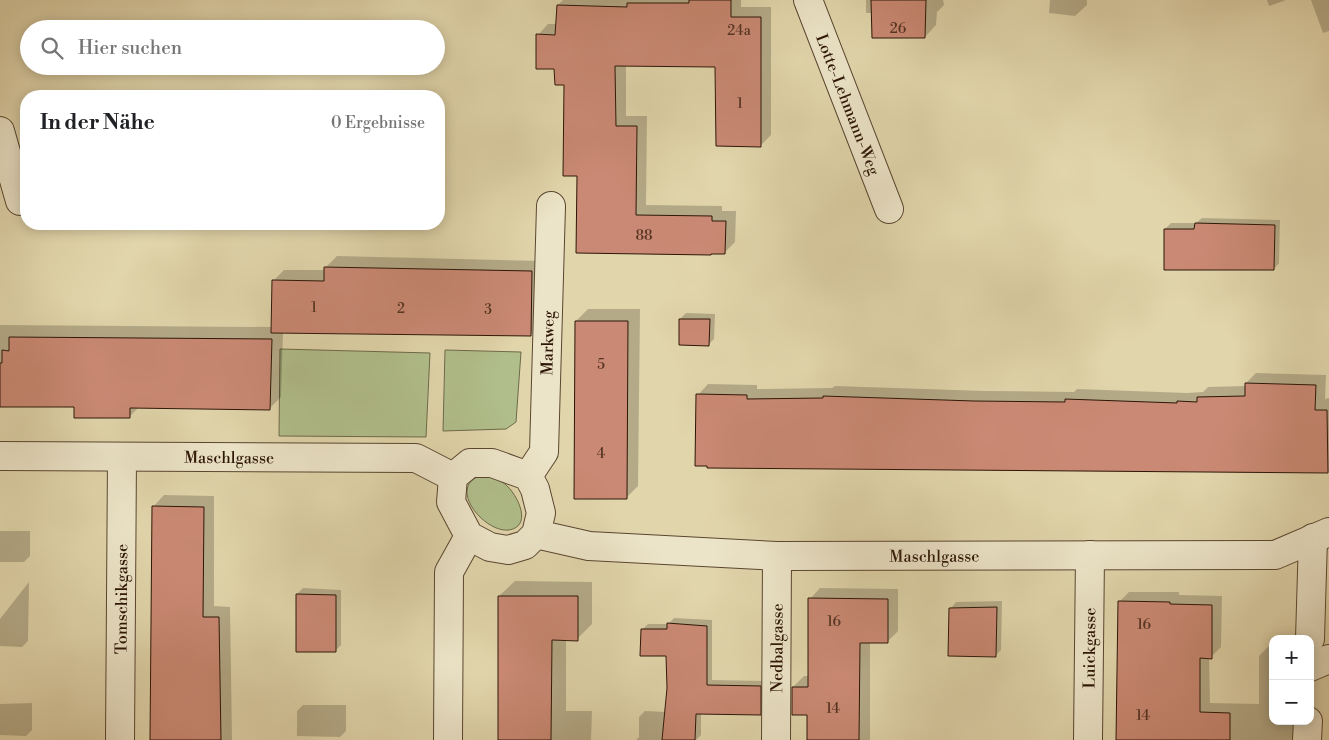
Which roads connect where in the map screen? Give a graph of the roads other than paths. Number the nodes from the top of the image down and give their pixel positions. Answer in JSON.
{"nodes":[{"id":1,"x":808,"y":0,"type":"edge"},
{"id":2,"x":0,"y":131,"type":"edge"},
{"id":3,"x":20,"y":201,"type":"dead end"},
{"id":4,"x":551,"y":206,"type":"dead end"},
{"id":5,"x":889,"y":209,"type":"dead end"},
{"id":6,"x":0,"y":456,"type":"edge"},
{"id":7,"x":122,"y":458,"type":"junction"},
{"id":8,"x":528,"y":476,"type":"junction"},
{"id":9,"x":453,"y":477,"type":"junction"},
{"id":10,"x":536,"y":534,"type":"junction"},
{"id":11,"x":1321,"y":535,"type":"edge"},
{"id":12,"x":469,"y":536,"type":"junction"},
{"id":13,"x":1090,"y":555,"type":"junction"},
{"id":14,"x":777,"y":556,"type":"junction"},
{"id":15,"x":1310,"y":635,"type":"edge"},
{"id":16,"x":1329,"y":659,"type":"edge"},
{"id":17,"x":1314,"y":665,"type":"edge"},
{"id":18,"x":1308,"y":725,"type":"edge"},
{"id":19,"x":120,"y":740,"type":"edge"},
{"id":20,"x":448,"y":740,"type":"edge"},
{"id":21,"x":776,"y":740,"type":"edge"},
{"id":22,"x":1088,"y":740,"type":"edge"},
{"id":23,"x":1307,"y":740,"type":"edge"}],
"edges":[{"from":1,"to":5,"type":"street","name":"Lotte-Lehmann-Weg"},
{"from":2,"to":3,"type":"street"},
{"from":4,"to":8,"type":"street","name":"Markweg"},
{"from":6,"to":7,"type":"street","name":"Maschlgasse"},
{"from":7,"to":9,"type":"street","name":"Maschlgasse"},
{"from":7,"to":19,"type":"street","name":"Tomschikgasse"},
{"from":8,"to":9,"type":"street"},
{"from":8,"to":10,"type":"street"},
{"from":9,"to":12,"type":"street"},
{"from":10,"to":12,"type":"street"},
{"from":10,"to":14,"type":"street","name":"Maschlgasse"},
{"from":11,"to":13,"type":"street","name":"Maschlgasse"},
{"from":11,"to":15,"type":"street"},
{"from":12,"to":20,"type":"street"},
{"from":13,"to":14,"type":"street","name":"Maschlgasse"},
{"from":13,"to":22,"type":"street","name":"Luickgasse"},
{"from":14,"to":21,"type":"street","name":"Nedbalgasse"},
{"from":16,"to":17,"type":"street"},
{"from":18,"to":23,"type":"street"}]}
